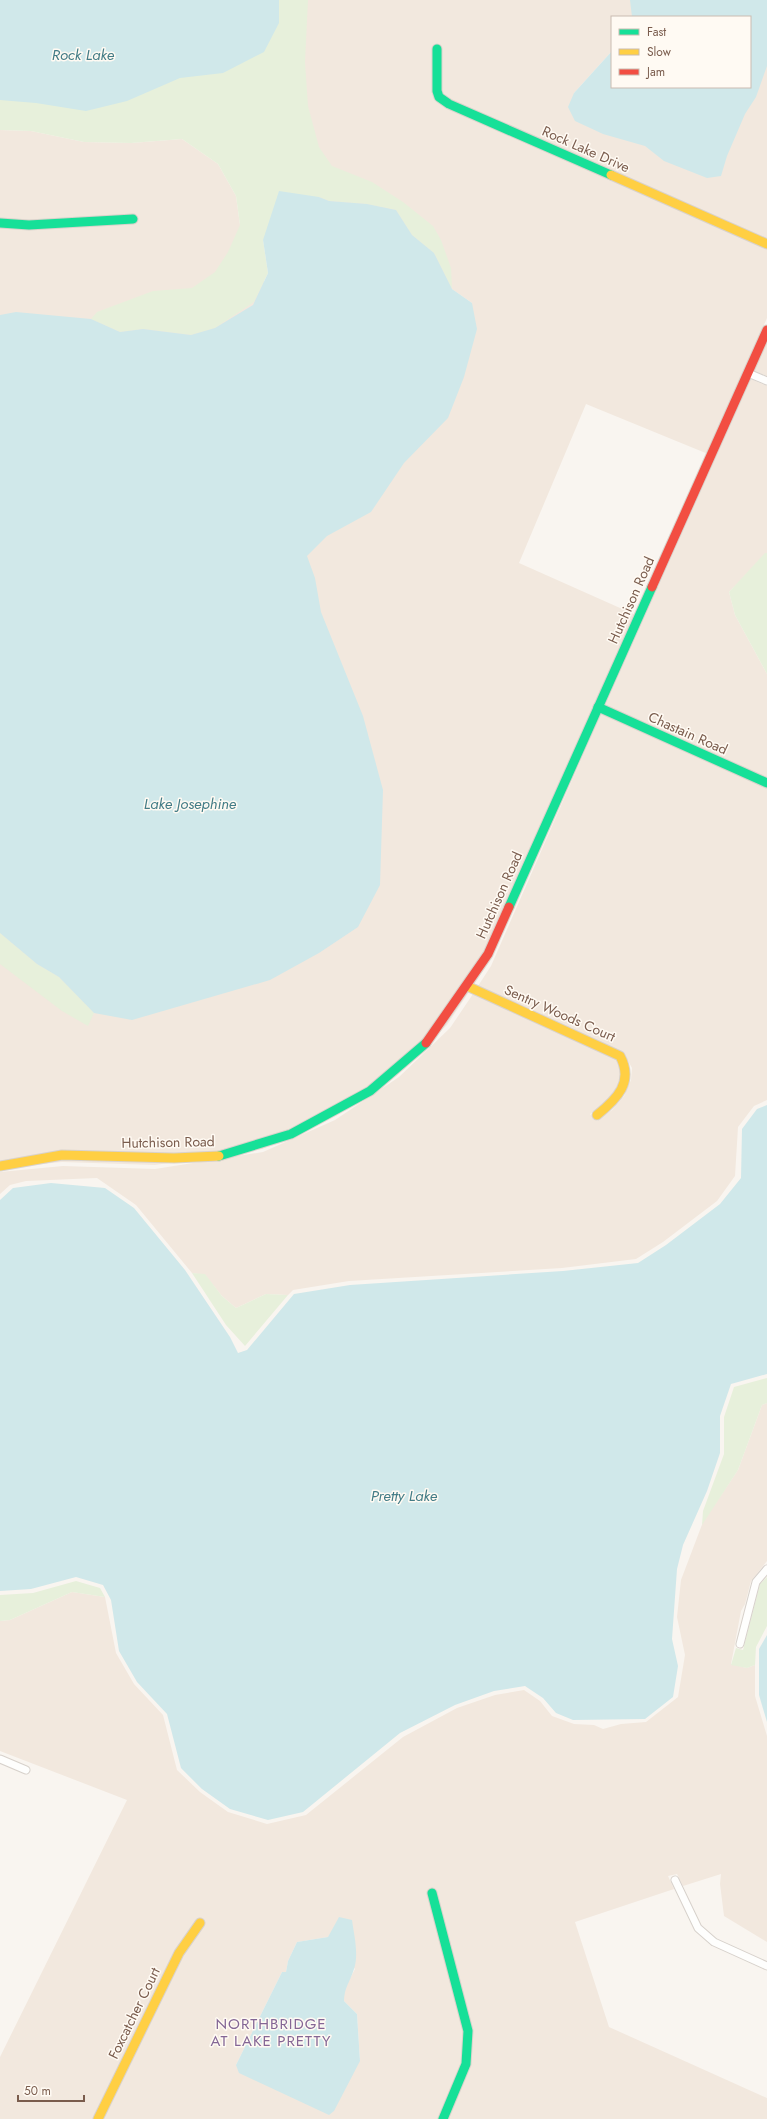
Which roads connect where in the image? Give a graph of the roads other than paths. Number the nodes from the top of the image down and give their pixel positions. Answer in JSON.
{"nodes":[{"id":1,"x":437,"y":49,"type":"dead end"},
{"id":2,"x":133,"y":219,"type":"dead end"},
{"id":3,"x":0,"y":223,"type":"edge"},
{"id":4,"x":767,"y":244,"type":"edge"},
{"id":5,"x":767,"y":330,"type":"edge"},
{"id":6,"x":748,"y":373,"type":"junction"},
{"id":7,"x":767,"y":381,"type":"edge"},
{"id":8,"x":598,"y":707,"type":"junction"},
{"id":9,"x":767,"y":783,"type":"edge"},
{"id":10,"x":467,"y":986,"type":"junction"},
{"id":11,"x":597,"y":1115,"type":"dead end"},
{"id":12,"x":0,"y":1166,"type":"edge"},
{"id":13,"x":767,"y":1569,"type":"edge"},
{"id":14,"x":740,"y":1644,"type":"dead end"},
{"id":15,"x":0,"y":1759,"type":"edge"},
{"id":16,"x":26,"y":1770,"type":"dead end"},
{"id":17,"x":675,"y":1880,"type":"dead end"},
{"id":18,"x":432,"y":1893,"type":"dead end"},
{"id":19,"x":200,"y":1923,"type":"dead end"},
{"id":20,"x":767,"y":1966,"type":"edge"},
{"id":21,"x":98,"y":2119,"type":"edge"},
{"id":22,"x":443,"y":2119,"type":"edge"}],
"edges":[{"from":1,"to":4,"type":"street","name":"Rock Lake Drive"},
{"from":2,"to":3,"type":"street"},
{"from":5,"to":6,"type":"street","name":"Hutchison Road"},
{"from":6,"to":7,"type":"street"},
{"from":6,"to":8,"type":"street","name":"Hutchison Road"},
{"from":8,"to":9,"type":"street","name":"Chastain Road"},
{"from":8,"to":10,"type":"street","name":"Hutchison Road"},
{"from":10,"to":11,"type":"street","name":"Sentry Woods Court"},
{"from":10,"to":12,"type":"street","name":"Hutchison Road"},
{"from":13,"to":14,"type":"street"},
{"from":15,"to":16,"type":"street"},
{"from":17,"to":20,"type":"street"},
{"from":18,"to":22,"type":"street"},
{"from":19,"to":21,"type":"street","name":"Foxcatcher Court"}]}
